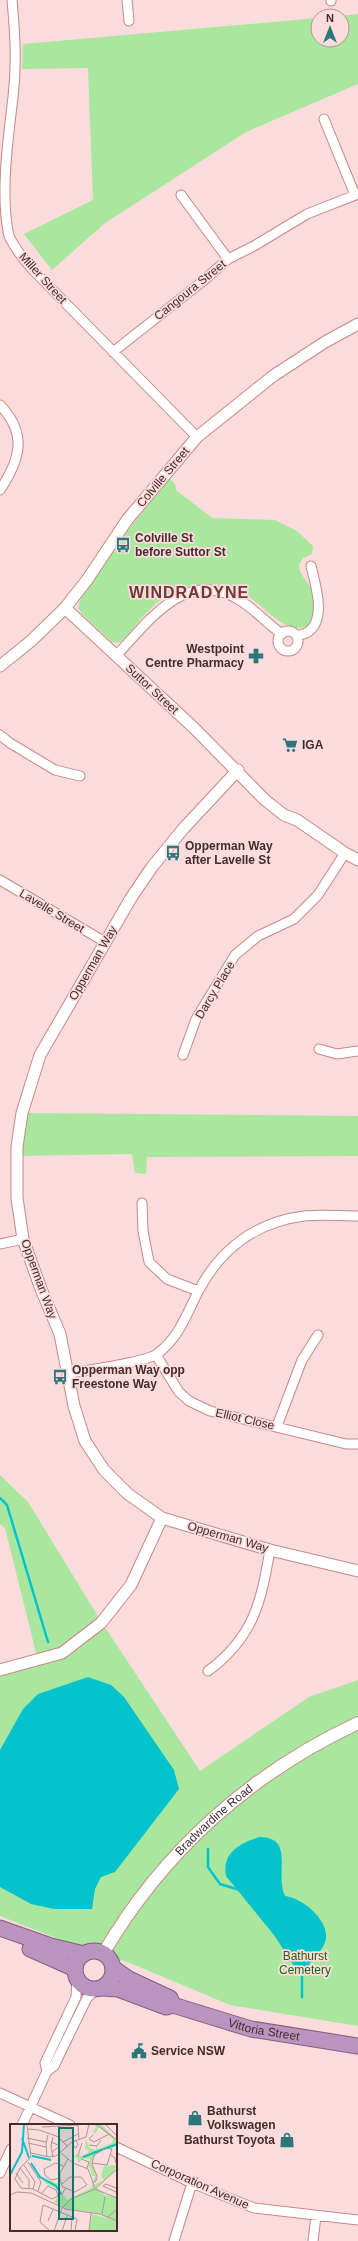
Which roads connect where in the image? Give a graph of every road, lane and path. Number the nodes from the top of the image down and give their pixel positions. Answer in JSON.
{"nodes":[{"id":1,"x":12,"y":0,"type":"edge"},
{"id":2,"x":127,"y":0,"type":"edge"},
{"id":3,"x":129,"y":21,"type":"dead end"},
{"id":4,"x":324,"y":119,"type":"dead end"},
{"id":5,"x":356,"y":194,"type":"edge"},
{"id":6,"x":181,"y":195,"type":"dead end"},
{"id":7,"x":3,"y":230,"type":"edge"},
{"id":8,"x":228,"y":259,"type":"junction"},
{"id":9,"x":358,"y":324,"type":"edge"},
{"id":10,"x":113,"y":352,"type":"junction"},
{"id":11,"x":0,"y":405,"type":"edge"},
{"id":12,"x":197,"y":437,"type":"junction"},
{"id":13,"x":0,"y":490,"type":"edge"},
{"id":14,"x":311,"y":566,"type":"dead end"},
{"id":15,"x":65,"y":608,"type":"junction"},
{"id":16,"x":282,"y":634,"type":"junction"},
{"id":17,"x":297,"y":636,"type":"junction"},
{"id":18,"x":116,"y":656,"type":"junction"},
{"id":19,"x":0,"y":666,"type":"edge"},
{"id":20,"x":0,"y":734,"type":"edge"},
{"id":21,"x":238,"y":770,"type":"junction"},
{"id":22,"x":80,"y":776,"type":"dead end"},
{"id":23,"x":345,"y":853,"type":"junction"},
{"id":24,"x":358,"y":860,"type":"edge"},
{"id":25,"x":2,"y":885,"type":"edge"},
{"id":26,"x":105,"y":942,"type":"junction"},
{"id":27,"x":319,"y":1049,"type":"dead end"},
{"id":28,"x":358,"y":1051,"type":"edge"},
{"id":29,"x":183,"y":1055,"type":"dead end"},
{"id":30,"x":142,"y":1203,"type":"dead end"},
{"id":31,"x":358,"y":1216,"type":"edge"},
{"id":32,"x":23,"y":1239,"type":"junction"},
{"id":33,"x":0,"y":1244,"type":"edge"},
{"id":34,"x":198,"y":1291,"type":"junction"},
{"id":35,"x":318,"y":1335,"type":"dead end"},
{"id":36,"x":156,"y":1355,"type":"junction"},
{"id":37,"x":68,"y":1372,"type":"junction"},
{"id":38,"x":277,"y":1426,"type":"junction"},
{"id":39,"x":358,"y":1444,"type":"edge"},
{"id":40,"x":162,"y":1518,"type":"junction"},
{"id":41,"x":270,"y":1550,"type":"junction"},
{"id":42,"x":358,"y":1571,"type":"edge"},
{"id":43,"x":0,"y":1670,"type":"edge"},
{"id":44,"x":208,"y":1671,"type":"dead end"},
{"id":45,"x":358,"y":1723,"type":"edge"},
{"id":46,"x":0,"y":1928,"type":"edge"},
{"id":47,"x":0,"y":1936,"type":"edge"},
{"id":48,"x":84,"y":1954,"type":"junction"},
{"id":49,"x":103,"y":1954,"type":"junction"},
{"id":50,"x":113,"y":1968,"type":"junction"},
{"id":51,"x":76,"y":1975,"type":"junction"},
{"id":52,"x":100,"y":1988,"type":"junction"},
{"id":53,"x":173,"y":2005,"type":"junction"},
{"id":54,"x":358,"y":2046,"type":"edge"},
{"id":55,"x":47,"y":2071,"type":"junction"},
{"id":56,"x":0,"y":2093,"type":"edge"},
{"id":57,"x":30,"y":2106,"type":"junction"},
{"id":58,"x":22,"y":2124,"type":"edge"},
{"id":59,"x":68,"y":2124,"type":"edge"},
{"id":60,"x":117,"y":2147,"type":"edge"},
{"id":61,"x":10,"y":2151,"type":"edge"},
{"id":62,"x":0,"y":2173,"type":"edge"},
{"id":63,"x":192,"y":2183,"type":"junction"},
{"id":64,"x":316,"y":2216,"type":"junction"},
{"id":65,"x":358,"y":2220,"type":"edge"},
{"id":66,"x":174,"y":2241,"type":"edge"},
{"id":67,"x":313,"y":2241,"type":"edge"}],
"edges":[{"from":1,"to":7,"type":"street","name":"Miller Street"},
{"from":2,"to":3,"type":"street"},
{"from":4,"to":5,"type":"street"},
{"from":5,"to":8,"type":"street","name":"Cangoura Street"},
{"from":6,"to":8,"type":"street"},
{"from":7,"to":10,"type":"street","name":"Miller Street"},
{"from":8,"to":10,"type":"street","name":"Cangoura Street"},
{"from":9,"to":12,"type":"street","name":"Colville Street"},
{"from":10,"to":12,"type":"street","name":"Miller Street"},
{"from":11,"to":13,"type":"street"},
{"from":12,"to":15,"type":"street","name":"Colville Street"},
{"from":14,"to":17,"type":"street"},
{"from":15,"to":18,"type":"street","name":"Suttor Street"},
{"from":15,"to":19,"type":"street","name":"Colville Street"},
{"from":16,"to":17,"type":"street"},
{"from":16,"to":17,"type":"street"},
{"from":16,"to":18,"type":"street"},
{"from":18,"to":21,"type":"street","name":"Suttor Street"},
{"from":20,"to":22,"type":"street"},
{"from":21,"to":23,"type":"street","name":"Suttor Street"},
{"from":21,"to":26,"type":"street","name":"Opperman Way"},
{"from":23,"to":24,"type":"street","name":"Suttor Street"},
{"from":23,"to":29,"type":"street","name":"Darcy Place"},
{"from":25,"to":26,"type":"street","name":"Lavelle Street"},
{"from":26,"to":32,"type":"street","name":"Opperman Way"},
{"from":27,"to":28,"type":"street"},
{"from":30,"to":34,"type":"street"},
{"from":31,"to":34,"type":"street"},
{"from":32,"to":33,"type":"street"},
{"from":32,"to":37,"type":"street","name":"Opperman Way"},
{"from":34,"to":36,"type":"street"},
{"from":35,"to":38,"type":"street"},
{"from":36,"to":37,"type":"street"},
{"from":36,"to":38,"type":"street","name":"Elliot Close"},
{"from":37,"to":40,"type":"street","name":"Opperman Way"},
{"from":38,"to":39,"type":"street","name":"Elliot Close"},
{"from":40,"to":41,"type":"street","name":"Opperman Way"},
{"from":40,"to":43,"type":"street"},
{"from":41,"to":42,"type":"street","name":"Opperman Way"},
{"from":41,"to":44,"type":"street"},
{"from":45,"to":49,"type":"main road","name":"Bradwardine Road"},
{"from":46,"to":48,"type":"highway"},
{"from":47,"to":51,"type":"highway"},
{"from":48,"to":49,"type":"highway"},
{"from":48,"to":51,"type":"highway"},
{"from":49,"to":50,"type":"highway"},
{"from":50,"to":52,"type":"highway"},
{"from":50,"to":53,"type":"highway","name":"Vittoria Street"},
{"from":51,"to":52,"type":"highway"},
{"from":51,"to":55,"type":"street"},
{"from":52,"to":53,"type":"highway","name":"Vittoria Street"},
{"from":52,"to":55,"type":"street"},
{"from":53,"to":54,"type":"highway","name":"Vittoria Street"},
{"from":55,"to":57,"type":"street"},
{"from":56,"to":57,"type":"street"},
{"from":57,"to":58,"type":"street"},
{"from":57,"to":59,"type":"street"},
{"from":60,"to":63,"type":"street","name":"Corporation Avenue"},
{"from":61,"to":62,"type":"street"},
{"from":63,"to":64,"type":"street","name":"Corporation Avenue"},
{"from":63,"to":66,"type":"street"},
{"from":64,"to":65,"type":"street","name":"Corporation Avenue"},
{"from":64,"to":67,"type":"street"}]}
